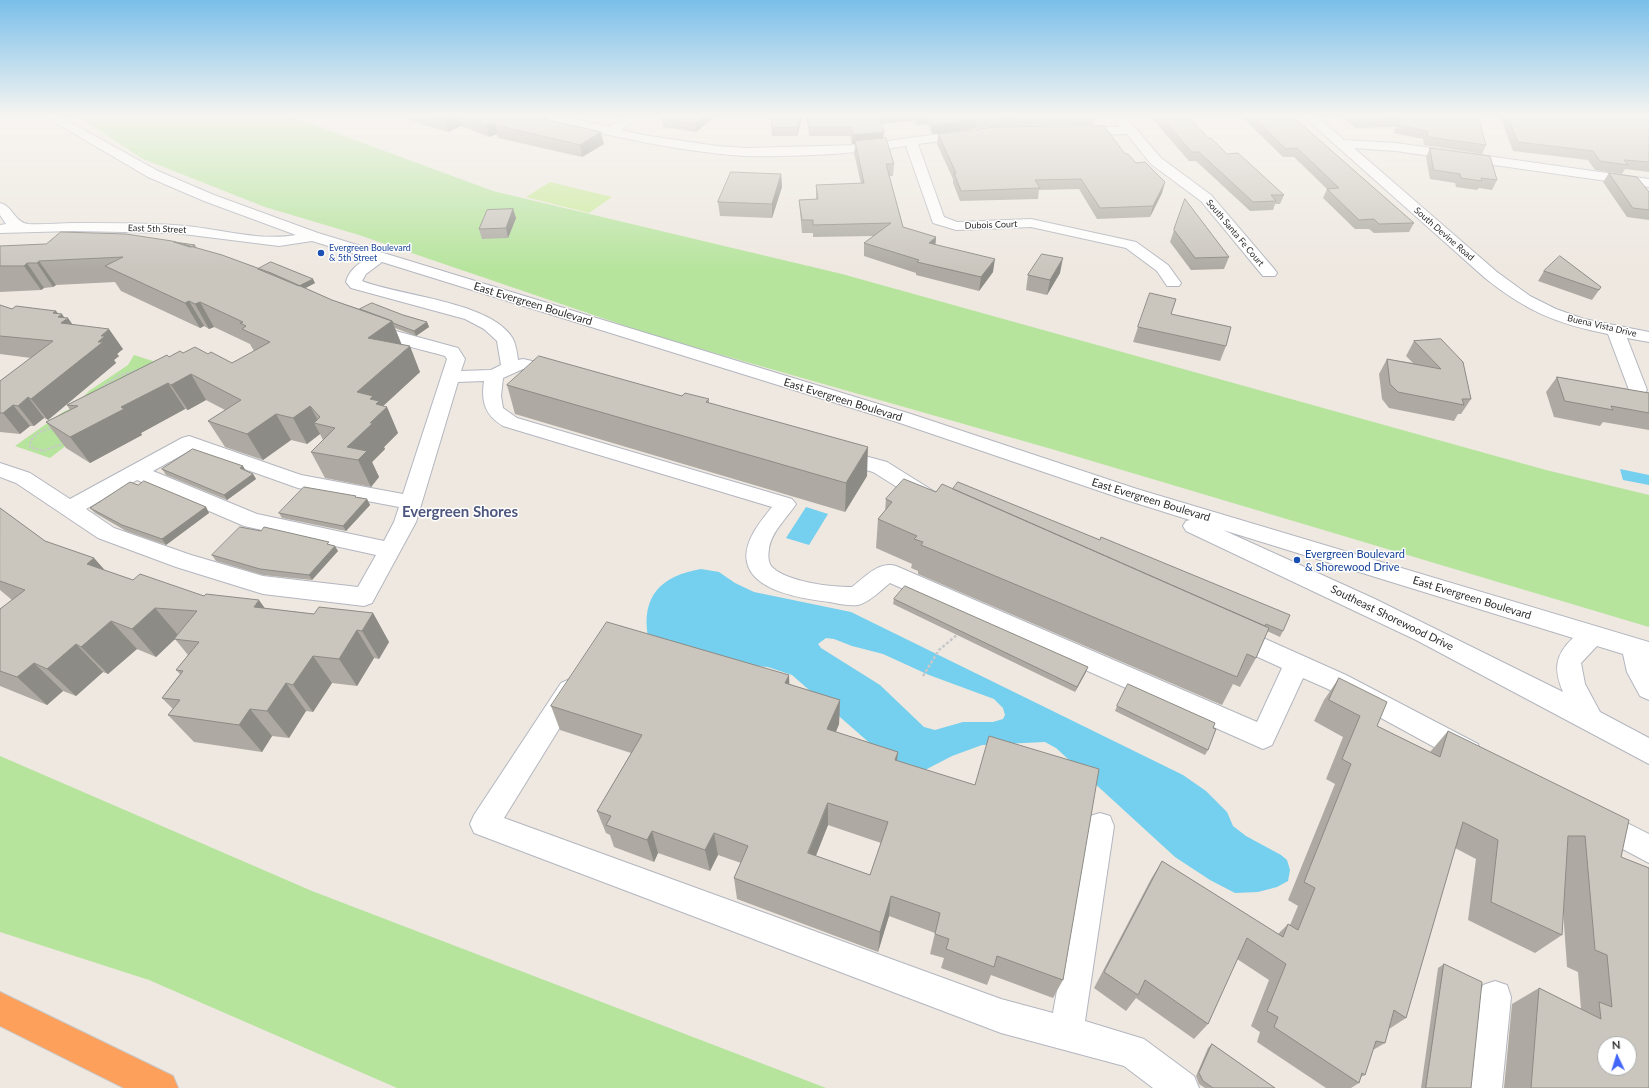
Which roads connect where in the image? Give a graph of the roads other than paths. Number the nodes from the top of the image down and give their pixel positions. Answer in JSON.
{"nodes":[{"id":1,"x":140,"y":167,"type":"edge"},
{"id":2,"x":920,"y":167,"type":"edge"},
{"id":3,"x":1164,"y":167,"type":"edge"},
{"id":4,"x":1367,"y":167,"type":"edge"},
{"id":5,"x":1535,"y":167,"type":"edge"},
{"id":6,"x":1649,"y":183,"type":"edge"},
{"id":7,"x":0,"y":207,"type":"edge"},
{"id":8,"x":0,"y":229,"type":"edge"},
{"id":9,"x":21,"y":234,"type":"junction"},
{"id":10,"x":313,"y":236,"type":"junction"},
{"id":11,"x":0,"y":240,"type":"edge"},
{"id":12,"x":380,"y":257,"type":"junction"},
{"id":13,"x":1269,"y":273,"type":"dead end"},
{"id":14,"x":1173,"y":283,"type":"dead end"},
{"id":15,"x":1555,"y":315,"type":"joint"},
{"id":16,"x":357,"y":322,"type":"edge"},
{"id":17,"x":1615,"y":330,"type":"junction"},
{"id":18,"x":1649,"y":337,"type":"edge"},
{"id":19,"x":499,"y":377,"type":"junction"},
{"id":20,"x":581,"y":378,"type":"edge"},
{"id":21,"x":449,"y":384,"type":"junction"},
{"id":22,"x":1638,"y":390,"type":"edge"},
{"id":23,"x":821,"y":449,"type":"edge"},
{"id":24,"x":0,"y":470,"type":"edge"},
{"id":25,"x":136,"y":472,"type":"junction"},
{"id":26,"x":1130,"y":494,"type":"junction"},
{"id":27,"x":410,"y":502,"type":"junction"},
{"id":28,"x":943,"y":506,"type":"edge"},
{"id":29,"x":70,"y":509,"type":"junction"},
{"id":30,"x":390,"y":550,"type":"junction"},
{"id":31,"x":1218,"y":628,"type":"edge"},
{"id":32,"x":1594,"y":635,"type":"junction"},
{"id":33,"x":1641,"y":649,"type":"edge"},
{"id":34,"x":1297,"y":663,"type":"junction"},
{"id":35,"x":584,"y":668,"type":"edge"},
{"id":36,"x":1649,"y":689,"type":"edge"},
{"id":37,"x":1590,"y":718,"type":"junction"},
{"id":38,"x":1649,"y":752,"type":"edge"},
{"id":39,"x":1485,"y":761,"type":"edge"},
{"id":40,"x":1581,"y":812,"type":"edge"},
{"id":41,"x":1100,"y":826,"type":"dead end"},
{"id":42,"x":1649,"y":849,"type":"edge"},
{"id":43,"x":1495,"y":997,"type":"dead end"},
{"id":44,"x":0,"y":1008,"type":"edge"},
{"id":45,"x":1066,"y":1033,"type":"junction"},
{"id":46,"x":161,"y":1088,"type":"edge"},
{"id":47,"x":1182,"y":1088,"type":"edge"},
{"id":48,"x":1485,"y":1088,"type":"edge"}],
"edges":[{"from":1,"to":10,"type":"street","name":"East Evergreen Boulevard"},
{"from":2,"to":14,"type":"street","name":"Dubois Court"},
{"from":3,"to":13,"type":"street","name":"South Santa Fe Court"},
{"from":4,"to":15,"type":"street","name":"South Devine Road"},
{"from":5,"to":6,"type":"street"},
{"from":7,"to":9,"type":"street"},
{"from":8,"to":9,"type":"street","name":"East 5th Street"},
{"from":9,"to":10,"type":"street","name":"East 5th Street"},
{"from":9,"to":11,"type":"street"},
{"from":10,"to":12,"type":"street","name":"East Evergreen Boulevard"},
{"from":12,"to":19,"type":"street"},
{"from":12,"to":26,"type":"street","name":"East Evergreen Boulevard"},
{"from":15,"to":17,"type":"street","name":"Buena Vista Drive"},
{"from":16,"to":21,"type":"street"},
{"from":17,"to":18,"type":"street","name":"Buena Vista Drive"},
{"from":17,"to":22,"type":"street"},
{"from":19,"to":20,"type":"street"},
{"from":19,"to":21,"type":"street"},
{"from":19,"to":34,"type":"street"},
{"from":21,"to":27,"type":"street"},
{"from":23,"to":28,"type":"street"},
{"from":24,"to":29,"type":"street"},
{"from":25,"to":27,"type":"street"},
{"from":25,"to":29,"type":"street"},
{"from":25,"to":30,"type":"street"},
{"from":26,"to":32,"type":"street","name":"East Evergreen Boulevard"},
{"from":26,"to":37,"type":"street","name":"Southeast Shorewood Drive"},
{"from":27,"to":30,"type":"street"},
{"from":29,"to":30,"type":"street"},
{"from":31,"to":34,"type":"street"},
{"from":32,"to":33,"type":"street","name":"East Evergreen Boulevard"},
{"from":32,"to":37,"type":"street"},
{"from":33,"to":36,"type":"street"},
{"from":34,"to":39,"type":"street"},
{"from":35,"to":45,"type":"street"},
{"from":37,"to":38,"type":"street","name":"Southeast Shorewood Drive"},
{"from":40,"to":42,"type":"street"},
{"from":41,"to":45,"type":"street"},
{"from":43,"to":48,"type":"street"},
{"from":44,"to":46,"type":"highway"},
{"from":45,"to":47,"type":"street"}]}
